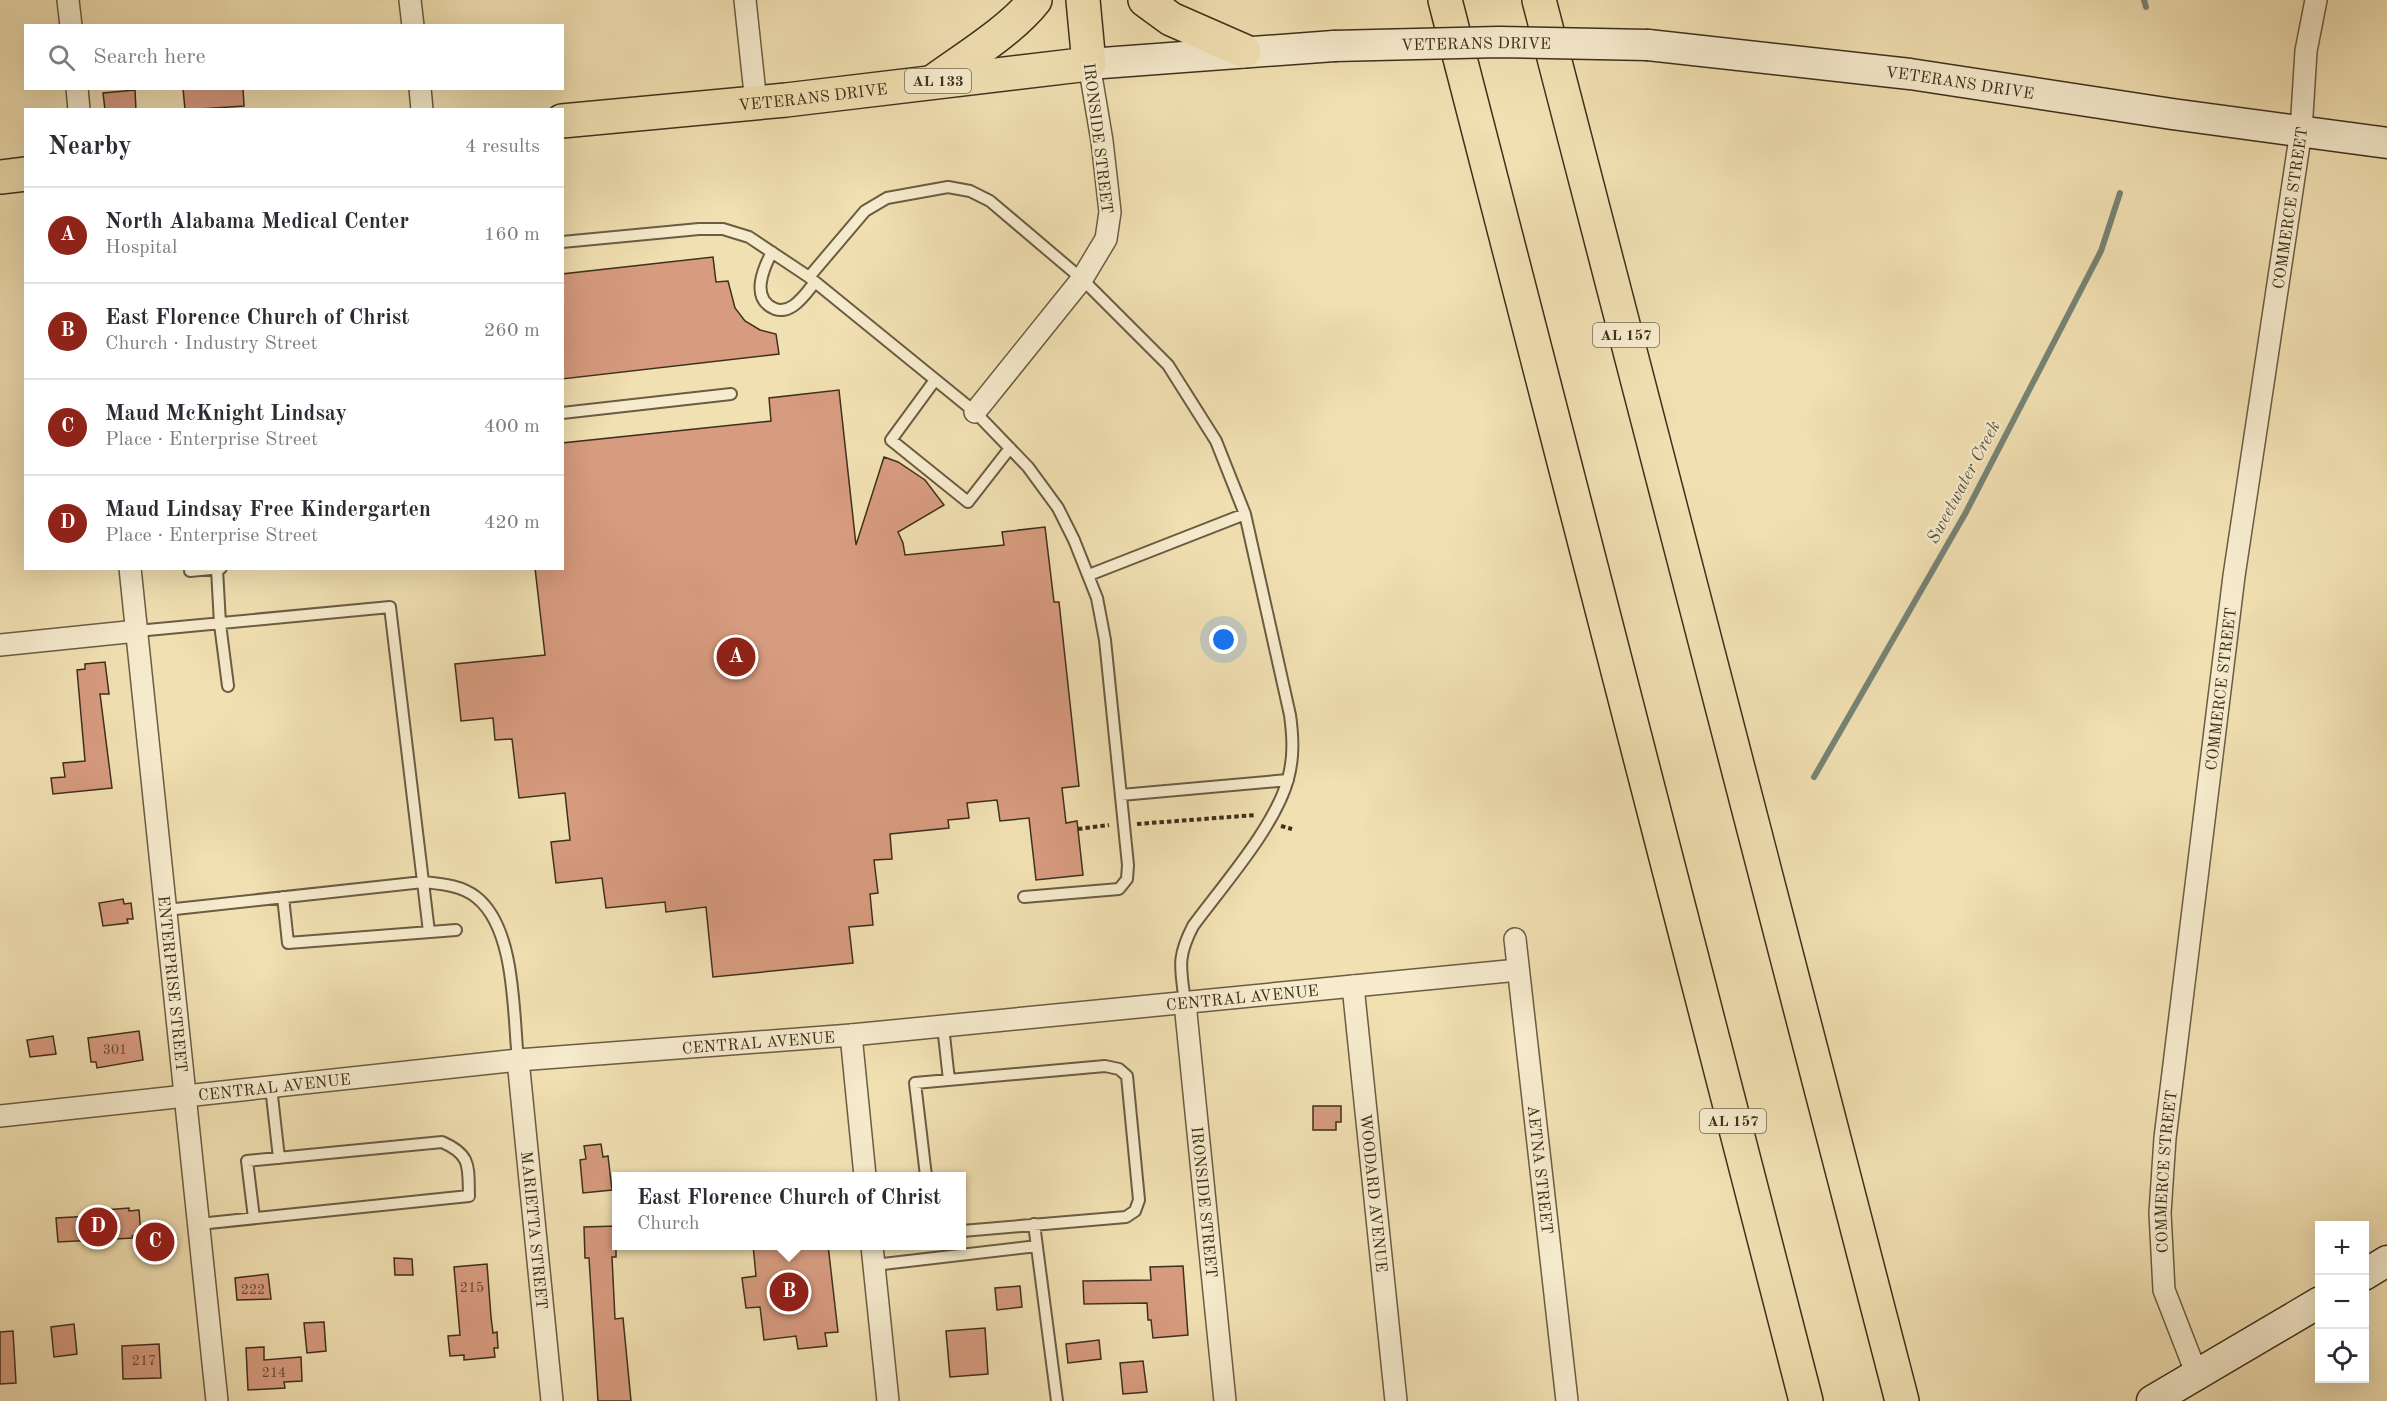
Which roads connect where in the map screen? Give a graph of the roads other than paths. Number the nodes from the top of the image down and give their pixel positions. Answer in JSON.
{"nodes":[{"id":1,"x":68,"y":0,"type":"edge"},
{"id":2,"x":410,"y":0,"type":"edge"},
{"id":3,"x":745,"y":0,"type":"edge"},
{"id":4,"x":1035,"y":0,"type":"edge"},
{"id":5,"x":1083,"y":0,"type":"edge"},
{"id":6,"x":1145,"y":0,"type":"edge"},
{"id":7,"x":1445,"y":0,"type":"edge"},
{"id":8,"x":1539,"y":0,"type":"edge"},
{"id":9,"x":2316,"y":0,"type":"edge"},
{"id":10,"x":70,"y":24,"type":"edge"},
{"id":11,"x":413,"y":24,"type":"edge"},
{"id":12,"x":1244,"y":51,"type":"junction"},
{"id":13,"x":1089,"y":64,"type":"junction"},
{"id":14,"x":933,"y":81,"type":"junction"},
{"id":15,"x":77,"y":90,"type":"edge"},
{"id":16,"x":420,"y":90,"type":"edge"},
{"id":17,"x":756,"y":103,"type":"junction"},
{"id":18,"x":79,"y":108,"type":"edge"},
{"id":19,"x":422,"y":108,"type":"edge"},
{"id":20,"x":564,"y":122,"type":"edge"},
{"id":21,"x":2301,"y":130,"type":"junction"},
{"id":22,"x":2387,"y":143,"type":"edge"},
{"id":23,"x":24,"y":174,"type":"edge"},
{"id":24,"x":0,"y":177,"type":"edge"},
{"id":25,"x":564,"y":242,"type":"edge"},
{"id":26,"x":772,"y":252,"type":"junction"},
{"id":27,"x":1082,"y":279,"type":"junction"},
{"id":28,"x":812,"y":280,"type":"junction"},
{"id":29,"x":935,"y":380,"type":"junction"},
{"id":30,"x":731,"y":394,"type":"dead end"},
{"id":31,"x":975,"y":412,"type":"junction"},
{"id":32,"x":564,"y":413,"type":"edge"},
{"id":33,"x":1010,"y":448,"type":"junction"},
{"id":34,"x":1245,"y":513,"type":"junction"},
{"id":35,"x":130,"y":570,"type":"edge"},
{"id":36,"x":217,"y":570,"type":"edge"},
{"id":37,"x":1089,"y":575,"type":"junction"},
{"id":38,"x":220,"y":624,"type":"junction"},
{"id":39,"x":137,"y":631,"type":"junction"},
{"id":40,"x":0,"y":645,"type":"edge"},
{"id":41,"x":228,"y":686,"type":"dead end"},
{"id":42,"x":1288,"y":780,"type":"junction"},
{"id":43,"x":1121,"y":795,"type":"junction"},
{"id":44,"x":423,"y":882,"type":"junction"},
{"id":45,"x":283,"y":897,"type":"junction"},
{"id":46,"x":1024,"y":897,"type":"dead end"},
{"id":47,"x":166,"y":910,"type":"junction"},
{"id":48,"x":456,"y":930,"type":"dead end"},
{"id":49,"x":429,"y":932,"type":"junction"},
{"id":50,"x":1515,"y":939,"type":"dead end"},
{"id":51,"x":1518,"y":970,"type":"junction"},
{"id":52,"x":1353,"y":986,"type":"junction"},
{"id":53,"x":1185,"y":1003,"type":"junction"},
{"id":54,"x":943,"y":1026,"type":"junction"},
{"id":55,"x":851,"y":1035,"type":"junction"},
{"id":56,"x":518,"y":1060,"type":"junction"},
{"id":57,"x":949,"y":1080,"type":"junction"},
{"id":58,"x":271,"y":1087,"type":"junction"},
{"id":59,"x":185,"y":1096,"type":"junction"},
{"id":60,"x":0,"y":1116,"type":"edge"},
{"id":61,"x":279,"y":1158,"type":"junction"},
{"id":62,"x":865,"y":1172,"type":"edge"},
{"id":63,"x":926,"y":1172,"type":"edge"},
{"id":64,"x":254,"y":1218,"type":"junction"},
{"id":65,"x":199,"y":1224,"type":"junction"},
{"id":66,"x":1034,"y":1224,"type":"junction"},
{"id":67,"x":966,"y":1231,"type":"edge"},
{"id":68,"x":1037,"y":1246,"type":"junction"},
{"id":69,"x":964,"y":1250,"type":"edge"},
{"id":70,"x":966,"y":1250,"type":"edge"},
{"id":71,"x":873,"y":1255,"type":"edge"},
{"id":72,"x":2387,"y":1261,"type":"edge"},
{"id":73,"x":2369,"y":1272,"type":"edge"},
{"id":74,"x":2315,"y":1304,"type":"edge"},
{"id":75,"x":1888,"y":1351,"type":"junction"},
{"id":76,"x":2197,"y":1375,"type":"junction"},
{"id":77,"x":217,"y":1401,"type":"edge"},
{"id":78,"x":552,"y":1401,"type":"edge"},
{"id":79,"x":888,"y":1401,"type":"edge"},
{"id":80,"x":1057,"y":1401,"type":"edge"},
{"id":81,"x":1225,"y":1401,"type":"edge"},
{"id":82,"x":1396,"y":1401,"type":"edge"},
{"id":83,"x":1567,"y":1401,"type":"edge"},
{"id":84,"x":1806,"y":1401,"type":"edge"},
{"id":85,"x":1902,"y":1401,"type":"edge"},
{"id":86,"x":1922,"y":1401,"type":"edge"},
{"id":87,"x":2152,"y":1401,"type":"edge"}],
"edges":[{"from":1,"to":10,"type":"street"},
{"from":2,"to":11,"type":"street"},
{"from":3,"to":17,"type":"street"},
{"from":4,"to":14,"type":"main road"},
{"from":5,"to":13,"type":"main road","name":"IRONSIDE STREET"},
{"from":6,"to":12,"type":"main road"},
{"from":7,"to":84,"type":"main road","number":"AL 157"},
{"from":8,"to":75,"type":"main road","number":"AL 157"},
{"from":9,"to":21,"type":"street","name":"COMMERCE STREET"},
{"from":12,"to":13,"type":"main road","name":"VETERANS DRIVE"},
{"from":12,"to":21,"type":"main road","name":"VETERANS DRIVE","bridge":true},
{"from":13,"to":14,"type":"main road","name":"VETERANS DRIVE","number":"AL 133"},
{"from":13,"to":27,"type":"street","name":"IRONSIDE STREET"},
{"from":14,"to":17,"type":"main road","name":"VETERANS DRIVE","number":"AL 133"},
{"from":15,"to":18,"type":"street"},
{"from":16,"to":19,"type":"street"},
{"from":17,"to":20,"type":"main road","name":"VETERANS DRIVE","number":"AL 133"},
{"from":21,"to":22,"type":"main road","name":"VETERANS DRIVE"},
{"from":21,"to":76,"type":"street","name":"COMMERCE STREET"},
{"from":23,"to":24,"type":"main road"},
{"from":25,"to":26,"type":"lane"},
{"from":26,"to":28,"type":"lane"},
{"from":26,"to":28,"type":"lane"},
{"from":27,"to":28,"type":"lane"},
{"from":27,"to":31,"type":"street","name":"IRONSIDE STREET"},
{"from":27,"to":34,"type":"lane"},
{"from":28,"to":29,"type":"lane"},
{"from":29,"to":31,"type":"lane"},
{"from":29,"to":33,"type":"lane"},
{"from":30,"to":32,"type":"lane"},
{"from":31,"to":33,"type":"lane"},
{"from":33,"to":37,"type":"lane"},
{"from":34,"to":37,"type":"lane"},
{"from":34,"to":42,"type":"lane"},
{"from":35,"to":39,"type":"street","name":"ENTERPRISE STREET"},
{"from":36,"to":38,"type":"lane"},
{"from":37,"to":43,"type":"lane"},
{"from":38,"to":39,"type":"lane"},
{"from":38,"to":41,"type":"lane"},
{"from":38,"to":44,"type":"lane"},
{"from":39,"to":40,"type":"street"},
{"from":39,"to":47,"type":"street","name":"ENTERPRISE STREET"},
{"from":42,"to":43,"type":"lane"},
{"from":42,"to":53,"type":"lane"},
{"from":43,"to":46,"type":"lane"},
{"from":44,"to":45,"type":"lane"},
{"from":44,"to":49,"type":"lane"},
{"from":44,"to":56,"type":"lane"},
{"from":45,"to":47,"type":"lane"},
{"from":45,"to":49,"type":"lane"},
{"from":47,"to":59,"type":"street","name":"ENTERPRISE STREET"},
{"from":48,"to":49,"type":"lane"},
{"from":50,"to":51,"type":"street","name":"AETNA STREET"},
{"from":51,"to":52,"type":"street","name":"CENTRAL AVENUE"},
{"from":51,"to":83,"type":"street","name":"AETNA STREET"},
{"from":52,"to":53,"type":"street","name":"CENTRAL AVENUE"},
{"from":52,"to":82,"type":"street","name":"WOODARD AVENUE"},
{"from":53,"to":54,"type":"street","name":"CENTRAL AVENUE"},
{"from":53,"to":81,"type":"street","name":"IRONSIDE STREET"},
{"from":54,"to":55,"type":"street","name":"CENTRAL AVENUE"},
{"from":54,"to":57,"type":"lane"},
{"from":55,"to":56,"type":"street","name":"CENTRAL AVENUE"},
{"from":55,"to":62,"type":"street"},
{"from":56,"to":58,"type":"street","name":"CENTRAL AVENUE"},
{"from":56,"to":78,"type":"street","name":"MARIETTA STREET"},
{"from":57,"to":63,"type":"lane"},
{"from":57,"to":66,"type":"lane"},
{"from":58,"to":59,"type":"street","name":"CENTRAL AVENUE"},
{"from":58,"to":61,"type":"lane"},
{"from":59,"to":60,"type":"street","name":"CENTRAL AVENUE"},
{"from":59,"to":65,"type":"street","name":"ENTERPRISE STREET"},
{"from":61,"to":64,"type":"lane"},
{"from":61,"to":64,"type":"lane"},
{"from":64,"to":65,"type":"lane"},
{"from":65,"to":77,"type":"street","name":"ENTERPRISE STREET"},
{"from":66,"to":67,"type":"lane"},
{"from":66,"to":68,"type":"lane"},
{"from":68,"to":70,"type":"lane"},
{"from":68,"to":80,"type":"lane"},
{"from":69,"to":71,"type":"lane"},
{"from":71,"to":79,"type":"street"},
{"from":72,"to":73,"type":"main road"},
{"from":74,"to":76,"type":"main road"},
{"from":75,"to":85,"type":"main road","number":"AL 157"},
{"from":75,"to":86,"type":"main road"},
{"from":76,"to":87,"type":"main road"}]}
